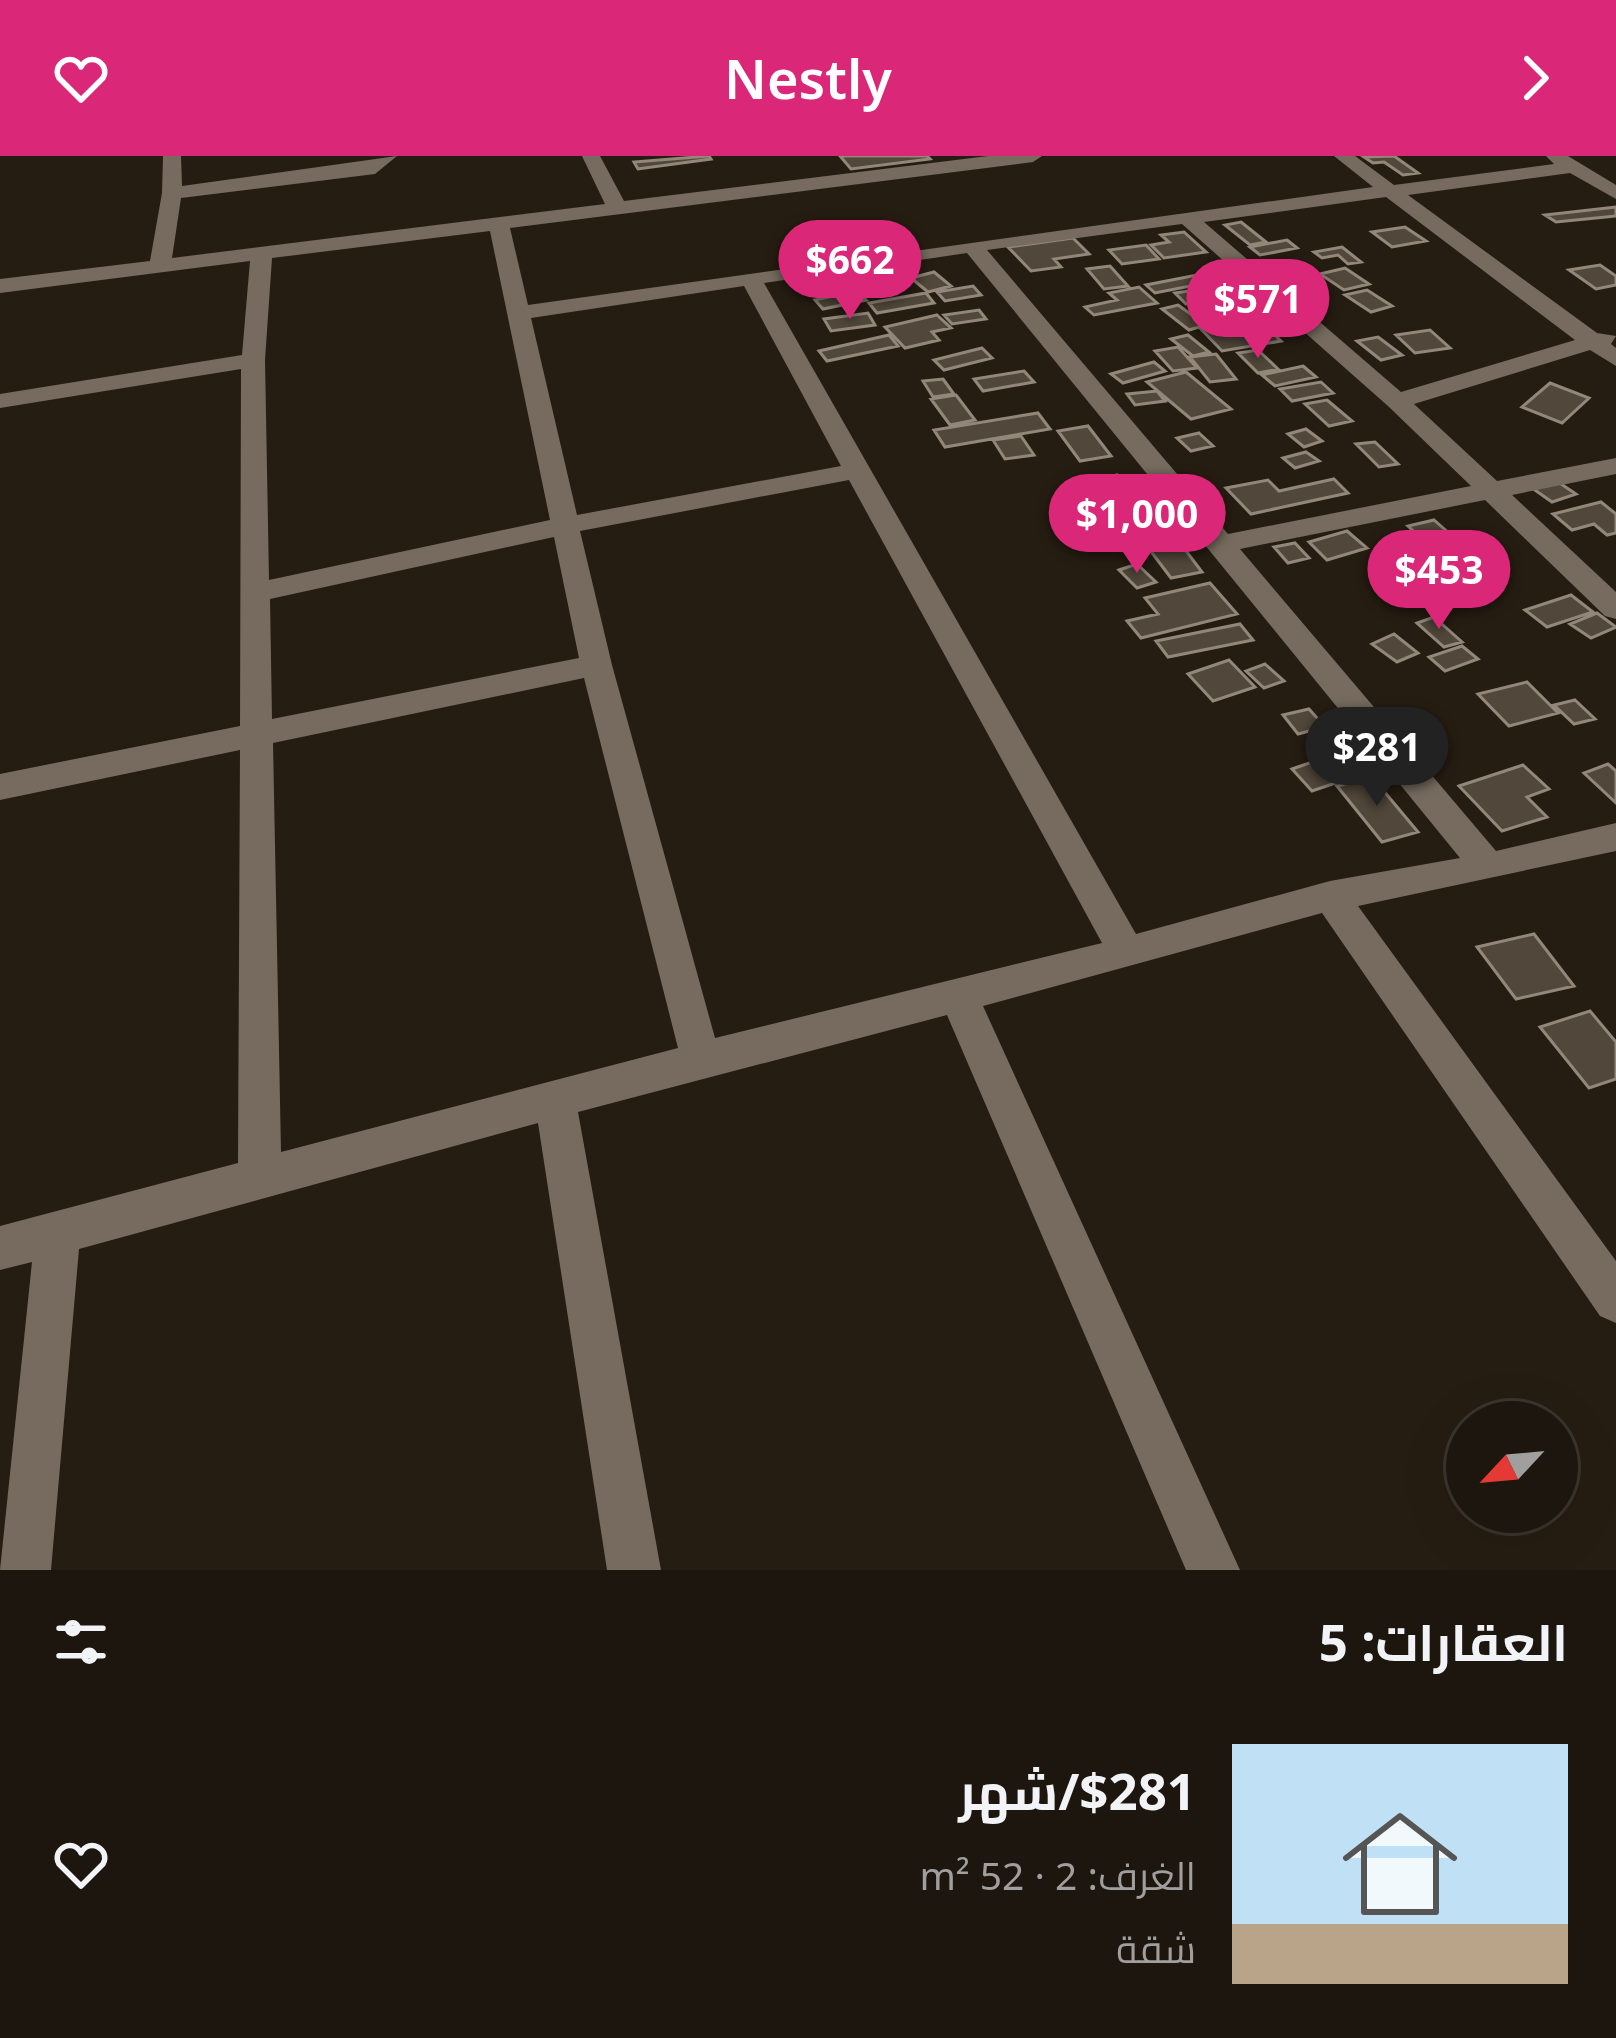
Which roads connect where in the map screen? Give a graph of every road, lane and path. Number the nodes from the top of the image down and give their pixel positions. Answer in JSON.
{"nodes":[{"id":1,"x":172,"y":156,"type":"edge"},
{"id":2,"x":388,"y":156,"type":"edge"},
{"id":3,"x":591,"y":156,"type":"edge"},
{"id":4,"x":813,"y":156,"type":"edge"},
{"id":5,"x":1031,"y":156,"type":"edge"},
{"id":6,"x":1343,"y":156,"type":"edge"},
{"id":7,"x":1564,"y":162,"type":"edge"},
{"id":8,"x":832,"y":183,"type":"junction"},
{"id":9,"x":1390,"y":191,"type":"junction"},
{"id":10,"x":172,"y":193,"type":"junction"},
{"id":11,"x":1616,"y":193,"type":"edge"},
{"id":12,"x":617,"y":208,"type":"junction"},
{"id":13,"x":1187,"y":218,"type":"junction"},
{"id":14,"x":498,"y":222,"type":"junction"},
{"id":15,"x":972,"y":246,"type":"junction"},
{"id":16,"x":262,"y":251,"type":"junction"},
{"id":17,"x":160,"y":265,"type":"junction"},
{"id":18,"x":750,"y":278,"type":"junction"},
{"id":19,"x":0,"y":286,"type":"edge"},
{"id":20,"x":520,"y":313,"type":"junction"},
{"id":21,"x":1604,"y":339,"type":"edge"},
{"id":22,"x":1616,"y":359,"type":"edge"},
{"id":23,"x":253,"y":360,"type":"junction"},
{"id":24,"x":1397,"y":400,"type":"junction"},
{"id":25,"x":0,"y":401,"type":"edge"},
{"id":26,"x":1616,"y":466,"type":"edge"},
{"id":27,"x":856,"y":471,"type":"junction"},
{"id":28,"x":1491,"y":490,"type":"junction"},
{"id":29,"x":568,"y":524,"type":"junction"},
{"id":30,"x":1218,"y":545,"type":"junction"},
{"id":31,"x":257,"y":592,"type":"junction"},
{"id":32,"x":1616,"y":609,"type":"edge"},
{"id":33,"x":596,"y":665,"type":"junction"},
{"id":34,"x":257,"y":732,"type":"junction"},
{"id":35,"x":0,"y":788,"type":"edge"},
{"id":36,"x":1616,"y":837,"type":"edge"},
{"id":37,"x":1488,"y":868,"type":"junction"},
{"id":38,"x":1330,"y":896,"type":"junction"},
{"id":39,"x":1127,"y":953,"type":"junction"},
{"id":40,"x":959,"y":997,"type":"junction"},
{"id":41,"x":701,"y":1060,"type":"junction"},
{"id":42,"x":555,"y":1098,"type":"junction"},
{"id":43,"x":260,"y":1180,"type":"junction"},
{"id":44,"x":58,"y":1233,"type":"junction"},
{"id":45,"x":0,"y":1248,"type":"edge"},
{"id":46,"x":1616,"y":1300,"type":"edge"},
{"id":47,"x":24,"y":1570,"type":"edge"},
{"id":48,"x":634,"y":1570,"type":"edge"},
{"id":49,"x":1213,"y":1570,"type":"edge"}],
"edges":[{"from":1,"to":10,"type":"street"},
{"from":2,"to":10,"type":"street"},
{"from":3,"to":12,"type":"street"},
{"from":4,"to":8,"type":"street"},
{"from":5,"to":8,"type":"street"},
{"from":6,"to":9,"type":"street"},
{"from":7,"to":9,"type":"street"},
{"from":7,"to":11,"type":"street"},
{"from":8,"to":12,"type":"street"},
{"from":9,"to":13,"type":"street"},
{"from":9,"to":21,"type":"street"},
{"from":10,"to":17,"type":"street"},
{"from":12,"to":14,"type":"street"},
{"from":13,"to":15,"type":"street"},
{"from":13,"to":24,"type":"street"},
{"from":14,"to":16,"type":"street"},
{"from":14,"to":20,"type":"street"},
{"from":15,"to":18,"type":"street"},
{"from":15,"to":30,"type":"street"},
{"from":16,"to":17,"type":"street"},
{"from":16,"to":23,"type":"street"},
{"from":17,"to":19,"type":"street"},
{"from":18,"to":20,"type":"street"},
{"from":18,"to":27,"type":"street"},
{"from":20,"to":29,"type":"street"},
{"from":21,"to":22,"type":"street"},
{"from":21,"to":24,"type":"street"},
{"from":23,"to":25,"type":"street"},
{"from":23,"to":31,"type":"street"},
{"from":24,"to":28,"type":"street"},
{"from":26,"to":28,"type":"street"},
{"from":27,"to":29,"type":"street"},
{"from":27,"to":39,"type":"street"},
{"from":28,"to":30,"type":"street"},
{"from":28,"to":32,"type":"street"},
{"from":29,"to":31,"type":"street"},
{"from":29,"to":33,"type":"street"},
{"from":30,"to":37,"type":"street"},
{"from":31,"to":34,"type":"street"},
{"from":33,"to":34,"type":"street"},
{"from":33,"to":41,"type":"street"},
{"from":34,"to":35,"type":"street"},
{"from":34,"to":43,"type":"street"},
{"from":36,"to":37,"type":"street"},
{"from":37,"to":38,"type":"street"},
{"from":38,"to":39,"type":"street"},
{"from":38,"to":46,"type":"street"},
{"from":39,"to":40,"type":"street"},
{"from":40,"to":41,"type":"street"},
{"from":40,"to":49,"type":"street"},
{"from":41,"to":42,"type":"street"},
{"from":42,"to":43,"type":"street"},
{"from":42,"to":48,"type":"street"},
{"from":43,"to":44,"type":"street"},
{"from":44,"to":45,"type":"street"},
{"from":44,"to":47,"type":"street"}]}
